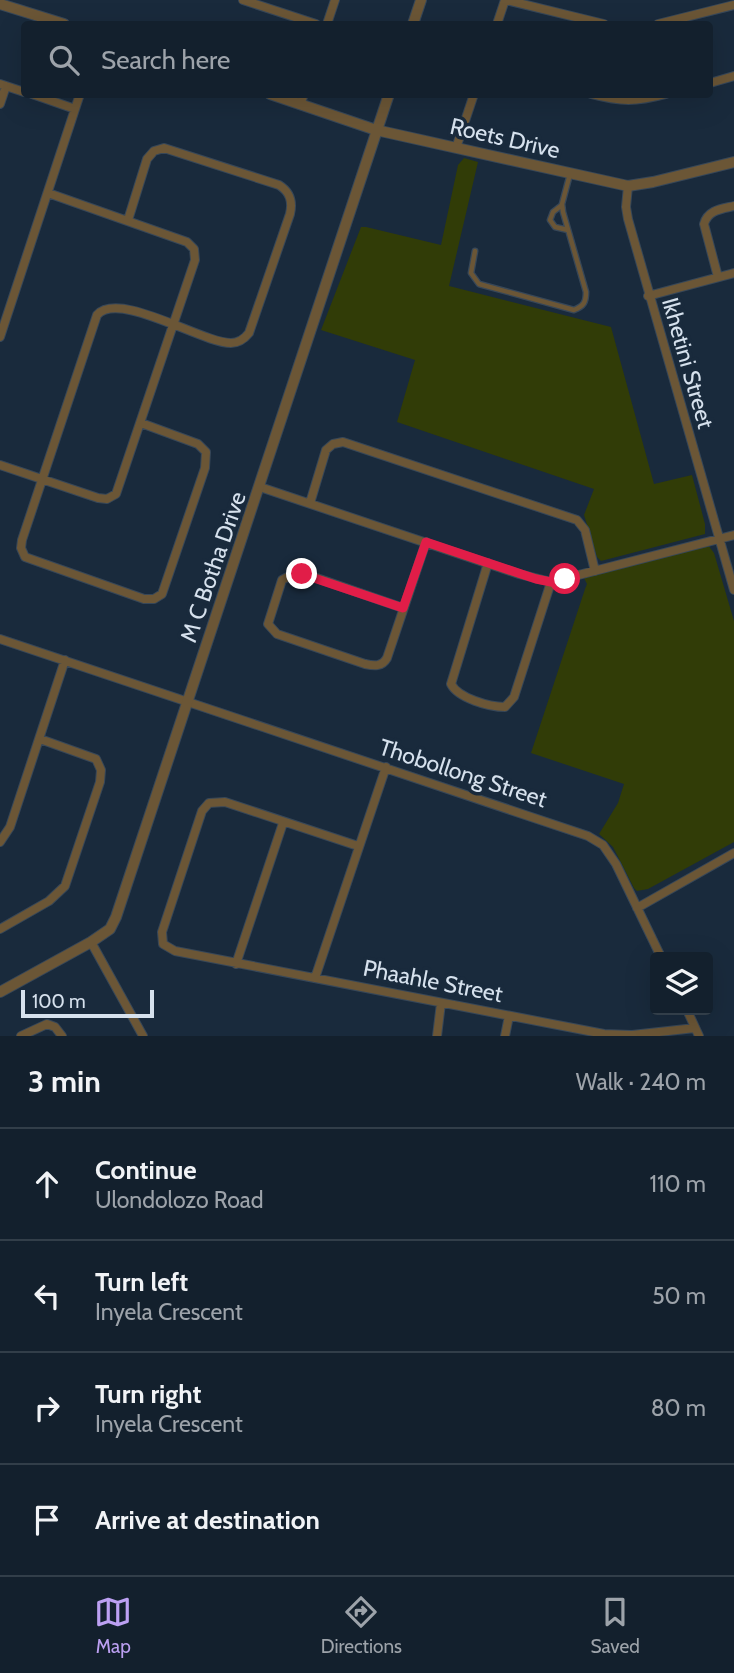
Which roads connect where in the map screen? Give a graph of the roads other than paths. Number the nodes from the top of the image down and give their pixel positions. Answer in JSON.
{"nodes":[{"id":1,"x":243,"y":0,"type":"edge"},
{"id":2,"x":335,"y":0,"type":"edge"},
{"id":3,"x":421,"y":0,"type":"edge"},
{"id":4,"x":505,"y":0,"type":"edge"},
{"id":5,"x":259,"y":2,"type":"edge"},
{"id":6,"x":0,"y":4,"type":"edge"},
{"id":7,"x":734,"y":5,"type":"edge"},
{"id":8,"x":54,"y":21,"type":"edge"},
{"id":9,"x":308,"y":21,"type":"edge"},
{"id":10,"x":328,"y":21,"type":"edge"},
{"id":11,"x":414,"y":21,"type":"edge"},
{"id":12,"x":498,"y":21,"type":"edge"},
{"id":13,"x":592,"y":21,"type":"edge"},
{"id":14,"x":670,"y":21,"type":"edge"},
{"id":15,"x":734,"y":76,"type":"edge"},
{"id":16,"x":713,"y":82,"type":"edge"},
{"id":17,"x":3,"y":85,"type":"edge"},
{"id":18,"x":21,"y":91,"type":"edge"},
{"id":19,"x":43,"y":98,"type":"edge"},
{"id":20,"x":79,"y":98,"type":"edge"},
{"id":21,"x":388,"y":98,"type":"edge"},
{"id":22,"x":473,"y":98,"type":"edge"},
{"id":23,"x":608,"y":98,"type":"edge"},
{"id":24,"x":652,"y":98,"type":"edge"},
{"id":25,"x":302,"y":100,"type":"edge"},
{"id":26,"x":0,"y":104,"type":"edge"},
{"id":27,"x":75,"y":110,"type":"junction"},
{"id":28,"x":376,"y":130,"type":"junction"},
{"id":29,"x":456,"y":148,"type":"junction"},
{"id":30,"x":734,"y":162,"type":"edge"},
{"id":31,"x":570,"y":173,"type":"junction"},
{"id":32,"x":628,"y":186,"type":"junction"},
{"id":33,"x":48,"y":193,"type":"junction"},
{"id":34,"x":562,"y":204,"type":"junction"},
{"id":35,"x":734,"y":206,"type":"edge"},
{"id":36,"x":128,"y":220,"type":"junction"},
{"id":37,"x":568,"y":229,"type":"junction"},
{"id":38,"x":475,"y":251,"type":"dead end"},
{"id":39,"x":734,"y":273,"type":"edge"},
{"id":40,"x":718,"y":277,"type":"junction"},
{"id":41,"x":648,"y":296,"type":"junction"},
{"id":42,"x":175,"y":324,"type":"junction"},
{"id":43,"x":0,"y":337,"type":"edge"},
{"id":44,"x":141,"y":423,"type":"junction"},
{"id":45,"x":0,"y":465,"type":"edge"},
{"id":46,"x":41,"y":480,"type":"junction"},
{"id":47,"x":260,"y":487,"type":"junction"},
{"id":48,"x":310,"y":503,"type":"junction"},
{"id":49,"x":734,"y":535,"type":"edge"},
{"id":50,"x":719,"y":538,"type":"junction"},
{"id":51,"x":426,"y":542,"type":"junction"},
{"id":52,"x":488,"y":563,"type":"junction"},
{"id":53,"x":595,"y":571,"type":"junction"},
{"id":54,"x":551,"y":582,"type":"junction"},
{"id":55,"x":734,"y":590,"type":"edge"},
{"id":56,"x":403,"y":608,"type":"junction"},
{"id":57,"x":0,"y":639,"type":"edge"},
{"id":58,"x":65,"y":660,"type":"junction"},
{"id":59,"x":187,"y":702,"type":"junction"},
{"id":60,"x":40,"y":739,"type":"junction"},
{"id":61,"x":386,"y":767,"type":"junction"},
{"id":62,"x":283,"y":823,"type":"junction"},
{"id":63,"x":0,"y":842,"type":"edge"},
{"id":64,"x":358,"y":845,"type":"junction"},
{"id":65,"x":734,"y":853,"type":"edge"},
{"id":66,"x":637,"y":908,"type":"junction"},
{"id":67,"x":0,"y":929,"type":"edge"},
{"id":68,"x":91,"y":942,"type":"junction"},
{"id":69,"x":659,"y":952,"type":"edge"},
{"id":70,"x":236,"y":964,"type":"junction"},
{"id":71,"x":315,"y":978,"type":"junction"},
{"id":72,"x":0,"y":992,"type":"edge"},
{"id":73,"x":441,"y":1003,"type":"junction"},
{"id":74,"x":689,"y":1015,"type":"edge"},
{"id":75,"x":509,"y":1016,"type":"junction"},
{"id":76,"x":697,"y":1032,"type":"edge"},
{"id":77,"x":21,"y":1036,"type":"edge"},
{"id":78,"x":62,"y":1036,"type":"edge"},
{"id":79,"x":144,"y":1036,"type":"edge"},
{"id":80,"x":437,"y":1036,"type":"edge"},
{"id":81,"x":505,"y":1036,"type":"edge"}],
"edges":[{"from":1,"to":5,"type":"street"},
{"from":2,"to":10,"type":"street"},
{"from":3,"to":11,"type":"street"},
{"from":4,"to":12,"type":"street"},
{"from":4,"to":13,"type":"street"},
{"from":5,"to":9,"type":"street"},
{"from":6,"to":8,"type":"street"},
{"from":7,"to":14,"type":"street"},
{"from":15,"to":16,"type":"street"},
{"from":17,"to":18,"type":"street"},
{"from":17,"to":26,"type":"street"},
{"from":19,"to":27,"type":"street"},
{"from":20,"to":27,"type":"street"},
{"from":21,"to":28,"type":"street","name":"M C Botha Drive"},
{"from":22,"to":29,"type":"street"},
{"from":23,"to":24,"type":"street"},
{"from":25,"to":28,"type":"street","name":"Roets Drive"},
{"from":27,"to":33,"type":"street"},
{"from":28,"to":29,"type":"street","name":"Roets Drive"},
{"from":28,"to":47,"type":"street","name":"M C Botha Drive"},
{"from":29,"to":31,"type":"street","name":"Roets Drive"},
{"from":30,"to":32,"type":"street","name":"Roets Drive"},
{"from":31,"to":32,"type":"street","name":"Roets Drive"},
{"from":31,"to":34,"type":"lane"},
{"from":32,"to":41,"type":"street","name":"Ikhetini Street"},
{"from":33,"to":36,"type":"street"},
{"from":33,"to":43,"type":"street"},
{"from":34,"to":37,"type":"lane"},
{"from":34,"to":37,"type":"lane"},
{"from":35,"to":40,"type":"street"},
{"from":36,"to":42,"type":"street"},
{"from":36,"to":42,"type":"street"},
{"from":37,"to":38,"type":"lane"},
{"from":39,"to":40,"type":"street"},
{"from":40,"to":41,"type":"street"},
{"from":41,"to":50,"type":"street","name":"Ikhetini Street"},
{"from":42,"to":44,"type":"street"},
{"from":42,"to":46,"type":"street"},
{"from":44,"to":46,"type":"street"},
{"from":44,"to":46,"type":"street"},
{"from":45,"to":46,"type":"street"},
{"from":47,"to":48,"type":"street"},
{"from":47,"to":59,"type":"street","name":"M C Botha Drive"},
{"from":48,"to":51,"type":"street"},
{"from":48,"to":53,"type":"street"},
{"from":49,"to":50,"type":"street"},
{"from":50,"to":53,"type":"street"},
{"from":50,"to":55,"type":"street","name":"Ikhetini Street"},
{"from":51,"to":52,"type":"street"},
{"from":51,"to":56,"type":"street"},
{"from":52,"to":54,"type":"street"},
{"from":52,"to":54,"type":"street"},
{"from":53,"to":54,"type":"street"},
{"from":56,"to":56,"type":"street"},
{"from":57,"to":58,"type":"street","name":"Thobollong Street"},
{"from":58,"to":59,"type":"street","name":"Thobollong Street"},
{"from":58,"to":60,"type":"street"},
{"from":59,"to":61,"type":"street","name":"Thobollong Street"},
{"from":59,"to":68,"type":"street","name":"M C Botha Drive"},
{"from":60,"to":63,"type":"street"},
{"from":60,"to":67,"type":"street"},
{"from":61,"to":64,"type":"street"},
{"from":61,"to":66,"type":"street","name":"Thobollong Street"},
{"from":62,"to":64,"type":"street"},
{"from":62,"to":70,"type":"street"},
{"from":62,"to":70,"type":"street","name":"Phaahle Street"},
{"from":64,"to":71,"type":"street"},
{"from":65,"to":66,"type":"street"},
{"from":66,"to":69,"type":"street","name":"Thobollong Street"},
{"from":68,"to":72,"type":"street","name":"M C Botha Drive"},
{"from":68,"to":79,"type":"street"},
{"from":70,"to":71,"type":"street","name":"Phaahle Street"},
{"from":71,"to":73,"type":"street","name":"Phaahle Street"},
{"from":73,"to":75,"type":"street","name":"Phaahle Street"},
{"from":73,"to":80,"type":"street"},
{"from":74,"to":76,"type":"street"},
{"from":75,"to":76,"type":"street","name":"Phaahle Street"},
{"from":75,"to":81,"type":"street"},
{"from":77,"to":78,"type":"street"}]}
